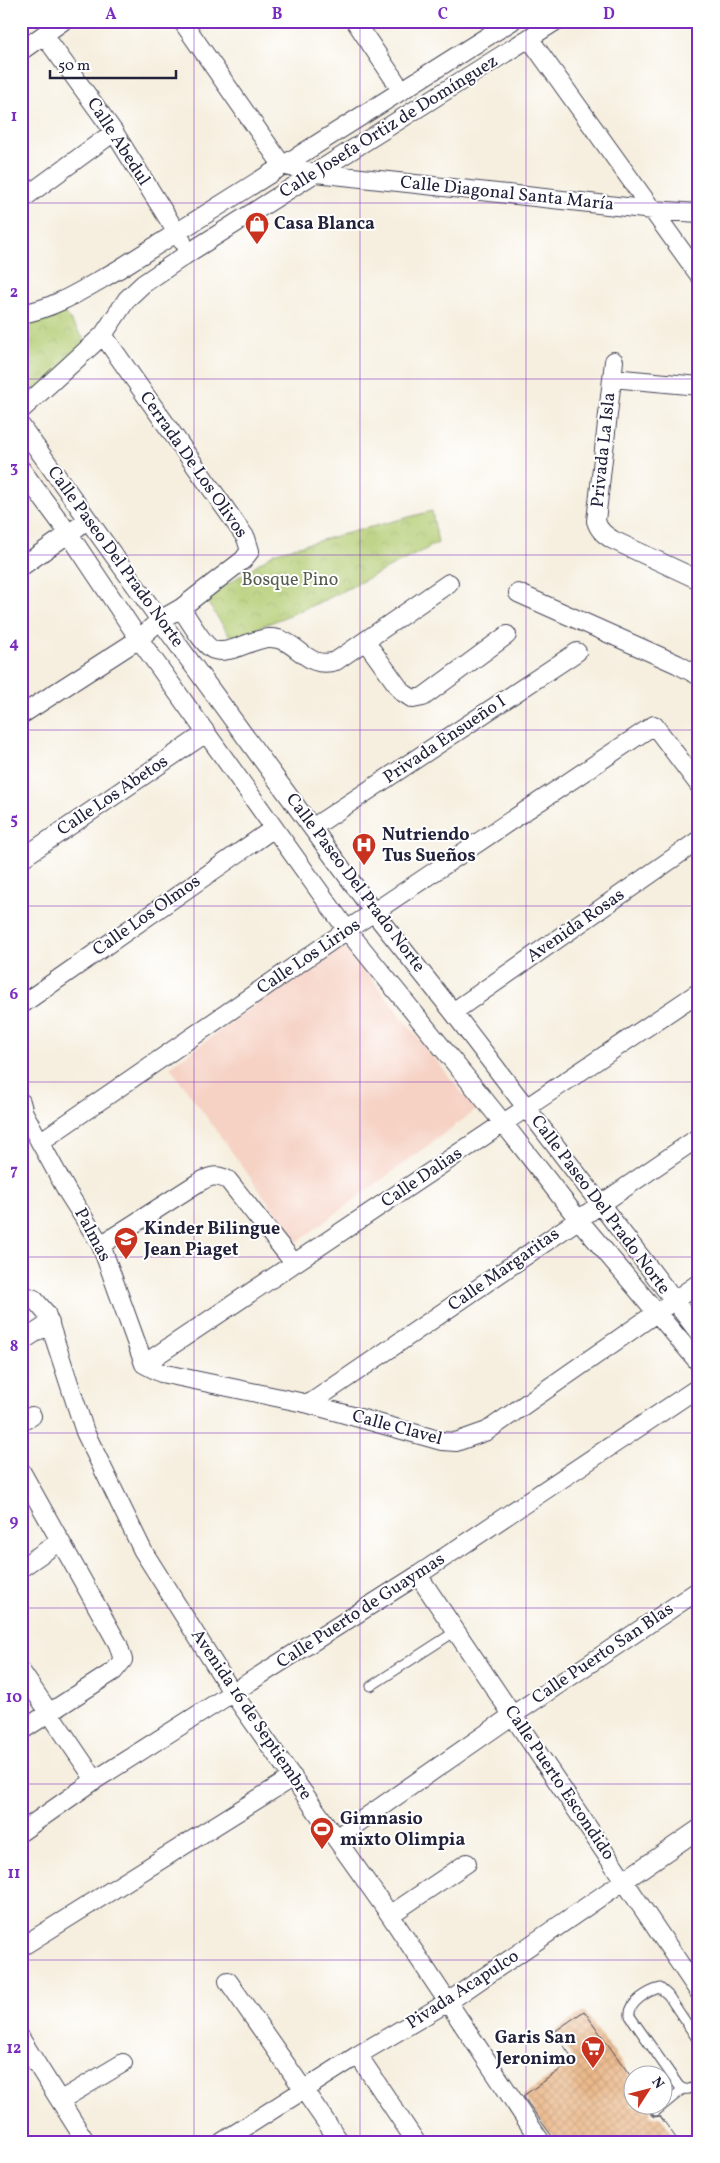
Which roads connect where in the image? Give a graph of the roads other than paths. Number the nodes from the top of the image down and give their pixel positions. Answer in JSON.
{"nodes":[{"id":1,"x":63,"y":21,"type":"edge"},
{"id":2,"x":182,"y":21,"type":"edge"},
{"id":3,"x":355,"y":21,"type":"edge"},
{"id":4,"x":556,"y":21,"type":"edge"},
{"id":5,"x":507,"y":22,"type":"edge"},
{"id":6,"x":44,"y":35,"type":"junction"},
{"id":7,"x":528,"y":38,"type":"junction"},
{"id":8,"x":21,"y":51,"type":"edge"},
{"id":9,"x":402,"y":91,"type":"junction"},
{"id":10,"x":114,"y":132,"type":"junction"},
{"id":11,"x":282,"y":165,"type":"junction"},
{"id":12,"x":316,"y":173,"type":"junction"},
{"id":13,"x":21,"y":200,"type":"edge"},
{"id":14,"x":653,"y":210,"type":"junction"},
{"id":15,"x":699,"y":214,"type":"edge"},
{"id":16,"x":175,"y":232,"type":"junction"},
{"id":17,"x":190,"y":252,"type":"junction"},
{"id":18,"x":699,"y":275,"type":"edge"},
{"id":19,"x":21,"y":314,"type":"edge"},
{"id":20,"x":103,"y":335,"type":"junction"},
{"id":21,"x":699,"y":386,"type":"edge"},
{"id":22,"x":21,"y":410,"type":"edge"},
{"id":23,"x":21,"y":426,"type":"edge"},
{"id":24,"x":21,"y":469,"type":"edge"},
{"id":25,"x":88,"y":519,"type":"junction"},
{"id":26,"x":69,"y":534,"type":"junction"},
{"id":27,"x":21,"y":567,"type":"edge"},
{"id":28,"x":699,"y":580,"type":"edge"},
{"id":29,"x":449,"y":584,"type":"dead end"},
{"id":30,"x":518,"y":593,"type":"dead end"},
{"id":31,"x":181,"y":608,"type":"junction"},
{"id":32,"x":160,"y":620,"type":"junction"},
{"id":33,"x":507,"y":635,"type":"dead end"},
{"id":34,"x":139,"y":639,"type":"junction"},
{"id":35,"x":366,"y":642,"type":"junction"},
{"id":36,"x":577,"y":652,"type":"dead end"},
{"id":37,"x":699,"y":676,"type":"edge"},
{"id":38,"x":21,"y":715,"type":"edge"},
{"id":39,"x":206,"y":733,"type":"junction"},
{"id":40,"x":699,"y":785,"type":"edge"},
{"id":41,"x":274,"y":828,"type":"junction"},
{"id":42,"x":312,"y":828,"type":"junction"},
{"id":43,"x":699,"y":840,"type":"edge"},
{"id":44,"x":21,"y":859,"type":"edge"},
{"id":45,"x":375,"y":914,"type":"junction"},
{"id":46,"x":347,"y":930,"type":"junction"},
{"id":47,"x":699,"y":992,"type":"edge"},
{"id":48,"x":21,"y":1005,"type":"edge"},
{"id":49,"x":453,"y":1012,"type":"junction"},
{"id":50,"x":526,"y":1108,"type":"junction"},
{"id":51,"x":22,"y":1109,"type":"edge"},
{"id":52,"x":504,"y":1124,"type":"junction"},
{"id":53,"x":699,"y":1137,"type":"edge"},
{"id":54,"x":40,"y":1142,"type":"junction"},
{"id":55,"x":599,"y":1204,"type":"junction"},
{"id":56,"x":578,"y":1219,"type":"junction"},
{"id":57,"x":101,"y":1245,"type":"junction"},
{"id":58,"x":294,"y":1263,"type":"junction"},
{"id":59,"x":699,"y":1283,"type":"edge"},
{"id":60,"x":21,"y":1294,"type":"edge"},
{"id":61,"x":674,"y":1301,"type":"junction"},
{"id":62,"x":656,"y":1314,"type":"junction"},
{"id":63,"x":50,"y":1323,"type":"junction"},
{"id":64,"x":699,"y":1333,"type":"edge"},
{"id":65,"x":21,"y":1342,"type":"edge"},
{"id":66,"x":699,"y":1363,"type":"edge"},
{"id":67,"x":144,"y":1364,"type":"junction"},
{"id":68,"x":699,"y":1387,"type":"edge"},
{"id":69,"x":309,"y":1404,"type":"junction"},
{"id":70,"x":21,"y":1471,"type":"edge"},
{"id":71,"x":60,"y":1541,"type":"junction"},
{"id":72,"x":21,"y":1568,"type":"edge"},
{"id":73,"x":418,"y":1575,"type":"junction"},
{"id":74,"x":699,"y":1590,"type":"edge"},
{"id":75,"x":456,"y":1631,"type":"junction"},
{"id":76,"x":21,"y":1671,"type":"edge"},
{"id":77,"x":371,"y":1686,"type":"dead end"},
{"id":78,"x":232,"y":1692,"type":"junction"},
{"id":79,"x":50,"y":1714,"type":"junction"},
{"id":80,"x":513,"y":1715,"type":"junction"},
{"id":81,"x":21,"y":1731,"type":"edge"},
{"id":82,"x":293,"y":1778,"type":"junction"},
{"id":83,"x":95,"y":1780,"type":"junction"},
{"id":84,"x":699,"y":1830,"type":"edge"},
{"id":85,"x":21,"y":1832,"type":"edge"},
{"id":86,"x":336,"y":1838,"type":"junction"},
{"id":87,"x":467,"y":1862,"type":"dead end"},
{"id":88,"x":625,"y":1880,"type":"junction"},
{"id":89,"x":390,"y":1915,"type":"junction"},
{"id":90,"x":26,"y":1944,"type":"dead end"},
{"id":91,"x":228,"y":1981,"type":"dead end"},
{"id":92,"x":699,"y":1992,"type":"edge"},
{"id":93,"x":448,"y":2002,"type":"junction"},
{"id":94,"x":21,"y":2039,"type":"edge"},
{"id":95,"x":699,"y":2042,"type":"edge"},
{"id":96,"x":358,"y":2055,"type":"junction"},
{"id":97,"x":123,"y":2063,"type":"dead end"},
{"id":98,"x":699,"y":2084,"type":"edge"},
{"id":99,"x":305,"y":2089,"type":"junction"},
{"id":100,"x":683,"y":2089,"type":"junction"},
{"id":101,"x":672,"y":2098,"type":"edge"},
{"id":102,"x":62,"y":2100,"type":"junction"},
{"id":103,"x":86,"y":2142,"type":"edge"},
{"id":104,"x":222,"y":2142,"type":"edge"},
{"id":105,"x":340,"y":2142,"type":"edge"},
{"id":106,"x":416,"y":2142,"type":"edge"},
{"id":107,"x":540,"y":2142,"type":"edge"}],
"edges":[{"from":1,"to":6,"type":"street"},
{"from":2,"to":11,"type":"street"},
{"from":3,"to":9,"type":"street"},
{"from":4,"to":7,"type":"street","name":"Calle Josefa Ortiz de Domínguez"},
{"from":5,"to":9,"type":"street","name":"Calle Josefa Ortiz de Domínguez"},
{"from":6,"to":8,"type":"street"},
{"from":6,"to":10,"type":"street","name":"Calle Abedul"},
{"from":7,"to":12,"type":"street","name":"Calle Josefa Ortiz de Domínguez"},
{"from":7,"to":14,"type":"street"},
{"from":9,"to":11,"type":"street","name":"Calle Josefa Ortiz de Domínguez"},
{"from":10,"to":13,"type":"street"},
{"from":10,"to":16,"type":"street","name":"Calle Abedul"},
{"from":11,"to":12,"type":"street","name":"Calle Diagonal Santa María"},
{"from":11,"to":16,"type":"street","name":"Calle Josefa Ortiz de Domínguez"},
{"from":12,"to":14,"type":"street","name":"Calle Diagonal Santa María"},
{"from":12,"to":17,"type":"street","name":"Calle Josefa Ortiz de Domínguez"},
{"from":14,"to":15,"type":"street","name":"Calle Diagonal Santa María"},
{"from":14,"to":18,"type":"street"},
{"from":16,"to":17,"type":"street","name":"Calle Abedul"},
{"from":16,"to":19,"type":"street","name":"Calle Josefa Ortiz de Domínguez"},
{"from":17,"to":20,"type":"street","name":"Calle Josefa Ortiz de Domínguez"},
{"from":20,"to":22,"type":"street","name":"Calle Josefa Ortiz de Domínguez"},
{"from":20,"to":31,"type":"street","name":"Cerrada De Los Olivos"},
{"from":21,"to":28,"type":"street","name":"Privada La Isla"},
{"from":23,"to":25,"type":"street","name":"Calle Paseo Del Prado Norte"},
{"from":24,"to":26,"type":"street","name":"Calle Paseo Del Prado Norte"},
{"from":25,"to":26,"type":"street"},
{"from":25,"to":32,"type":"street","name":"Calle Paseo Del Prado Norte"},
{"from":26,"to":27,"type":"street"},
{"from":26,"to":34,"type":"street","name":"Calle Paseo Del Prado Norte"},
{"from":29,"to":35,"type":"street"},
{"from":30,"to":37,"type":"street"},
{"from":31,"to":32,"type":"street","name":"Cerrada De Los Olivos"},
{"from":31,"to":35,"type":"street"},
{"from":32,"to":34,"type":"street","name":"Cerrada De Los Olivos"},
{"from":32,"to":42,"type":"street","name":"Calle Paseo Del Prado Norte"},
{"from":33,"to":35,"type":"street"},
{"from":34,"to":38,"type":"street","name":"Cerrada De Los Olivos"},
{"from":34,"to":39,"type":"street","name":"Calle Paseo Del Prado Norte"},
{"from":36,"to":42,"type":"street","name":"Privada Ensueño I"},
{"from":39,"to":41,"type":"street","name":"Calle Paseo Del Prado Norte"},
{"from":39,"to":44,"type":"street","name":"Calle Los Abetos"},
{"from":40,"to":45,"type":"street","name":"Calle Los Lirios"},
{"from":41,"to":46,"type":"street","name":"Calle Paseo Del Prado Norte"},
{"from":41,"to":48,"type":"street","name":"Calle Los Olmos"},
{"from":42,"to":45,"type":"street","name":"Calle Paseo Del Prado Norte"},
{"from":43,"to":49,"type":"street","name":"Avenida Rosas"},
{"from":45,"to":46,"type":"street","name":"Calle Los Lirios"},
{"from":45,"to":49,"type":"street","name":"Calle Paseo Del Prado Norte"},
{"from":46,"to":52,"type":"street","name":"Calle Paseo Del Prado Norte"},
{"from":46,"to":54,"type":"street","name":"Calle Los Lirios"},
{"from":47,"to":50,"type":"street","name":"Calle Dalias"},
{"from":49,"to":50,"type":"street","name":"Calle Paseo Del Prado Norte"},
{"from":50,"to":52,"type":"street","name":"Calle Dalias"},
{"from":50,"to":55,"type":"street","name":"Calle Paseo Del Prado Norte"},
{"from":51,"to":54,"type":"street","name":"Palmas"},
{"from":52,"to":56,"type":"street","name":"Calle Paseo Del Prado Norte"},
{"from":52,"to":58,"type":"street","name":"Calle Dalias"},
{"from":53,"to":55,"type":"street","name":"Calle Margaritas"},
{"from":54,"to":57,"type":"street","name":"Palmas"},
{"from":55,"to":56,"type":"street","name":"Calle Margaritas"},
{"from":55,"to":61,"type":"street","name":"Calle Paseo Del Prado Norte"},
{"from":56,"to":62,"type":"street","name":"Calle Paseo Del Prado Norte"},
{"from":56,"to":69,"type":"street","name":"Calle Margaritas"},
{"from":57,"to":58,"type":"street"},
{"from":57,"to":67,"type":"street","name":"Palmas"},
{"from":58,"to":67,"type":"street","name":"Calle Dalias"},
{"from":59,"to":61,"type":"street","name":"Calle Clavel"},
{"from":60,"to":63,"type":"street","name":"Avenida 16 de Septiembre"},
{"from":61,"to":62,"type":"street","name":"Calle Clavel"},
{"from":61,"to":64,"type":"street","name":"Calle Paseo Del Prado Norte"},
{"from":62,"to":66,"type":"street","name":"Calle Paseo Del Prado Norte"},
{"from":62,"to":69,"type":"street","name":"Calle Clavel"},
{"from":63,"to":65,"type":"street"},
{"from":63,"to":78,"type":"street","name":"Avenida 16 de Septiembre"},
{"from":67,"to":69,"type":"street","name":"Calle Clavel"},
{"from":68,"to":73,"type":"street","name":"Calle Puerto de Guaymas"},
{"from":70,"to":71,"type":"street"},
{"from":71,"to":72,"type":"street"},
{"from":71,"to":79,"type":"street"},
{"from":73,"to":75,"type":"street","name":"Calle Puerto Escondido"},
{"from":73,"to":78,"type":"street","name":"Calle Puerto de Guaymas"},
{"from":74,"to":80,"type":"street","name":"Calle Puerto San Blas"},
{"from":75,"to":77,"type":"lane"},
{"from":75,"to":80,"type":"street","name":"Calle Puerto Escondido"},
{"from":76,"to":79,"type":"street"},
{"from":78,"to":82,"type":"street","name":"Avenida 16 de Septiembre"},
{"from":78,"to":83,"type":"street","name":"Calle Puerto de Guaymas"},
{"from":79,"to":81,"type":"street"},
{"from":79,"to":83,"type":"street"},
{"from":80,"to":86,"type":"street","name":"Calle Puerto San Blas"},
{"from":80,"to":88,"type":"street","name":"Calle Puerto Escondido"},
{"from":82,"to":86,"type":"street","name":"Avenida 16 de Septiembre"},
{"from":82,"to":90,"type":"street"},
{"from":83,"to":85,"type":"street","name":"Calle Puerto de Guaymas"},
{"from":84,"to":88,"type":"street","name":"Pivada Acapulco"},
{"from":86,"to":89,"type":"street","name":"Avenida 16 de Septiembre"},
{"from":87,"to":89,"type":"street"},
{"from":88,"to":92,"type":"street","name":"Calle Puerto Escondido"},
{"from":88,"to":93,"type":"street","name":"Pivada Acapulco"},
{"from":89,"to":93,"type":"street","name":"Avenida 16 de Septiembre"},
{"from":91,"to":99,"type":"street"},
{"from":93,"to":96,"type":"street","name":"Pivada Acapulco"},
{"from":93,"to":107,"type":"street","name":"Avenida 16 de Septiembre"},
{"from":94,"to":102,"type":"street"},
{"from":95,"to":100,"type":"lane"},
{"from":96,"to":99,"type":"street","name":"Pivada Acapulco"},
{"from":96,"to":106,"type":"street"},
{"from":97,"to":102,"type":"street"},
{"from":98,"to":100,"type":"lane"},
{"from":99,"to":104,"type":"street","name":"Pivada Acapulco"},
{"from":99,"to":105,"type":"street"},
{"from":100,"to":101,"type":"lane"},
{"from":102,"to":103,"type":"street"}]}
